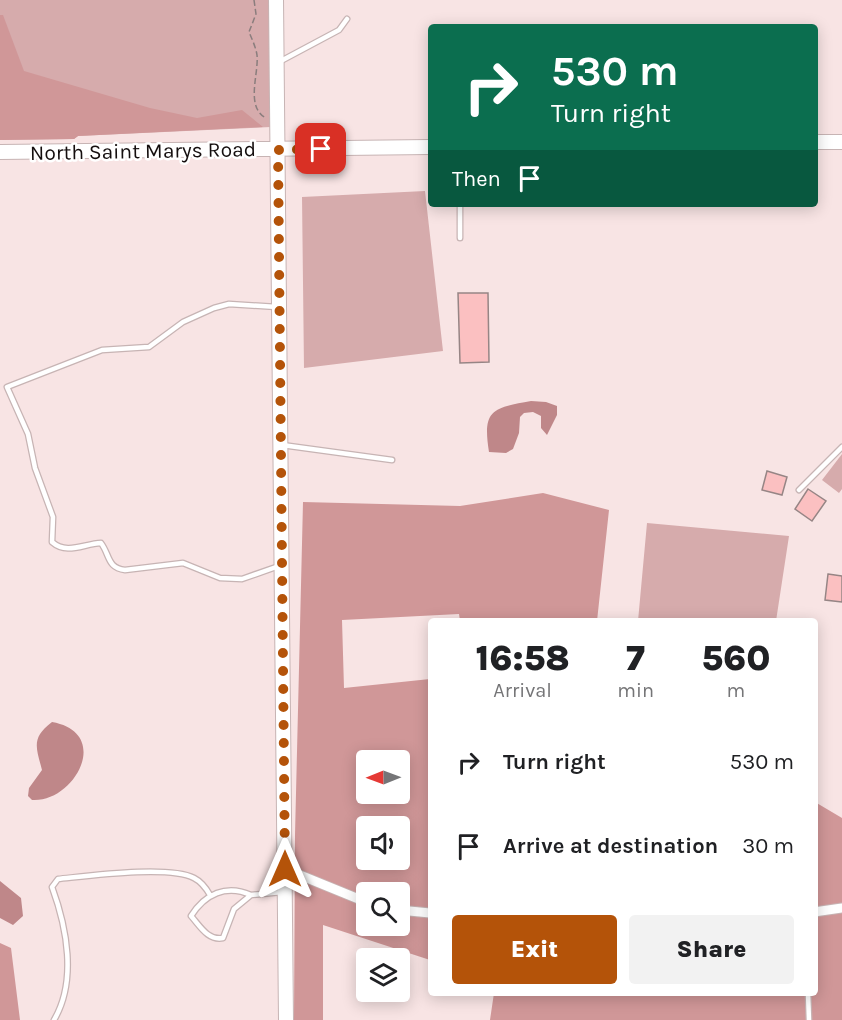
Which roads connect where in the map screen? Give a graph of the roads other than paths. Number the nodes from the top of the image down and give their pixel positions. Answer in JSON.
{"nodes":[{"id":1,"x":276,"y":0,"type":"edge"},
{"id":2,"x":347,"y":19,"type":"dead end"},
{"id":3,"x":277,"y":63,"type":"junction"},
{"id":4,"x":818,"y":142,"type":"edge"},
{"id":5,"x":842,"y":142,"type":"edge"},
{"id":6,"x":428,"y":147,"type":"edge"},
{"id":7,"x":278,"y":150,"type":"junction"},
{"id":8,"x":0,"y":152,"type":"edge"},
{"id":9,"x":460,"y":207,"type":"edge"},
{"id":10,"x":460,"y":238,"type":"dead end"},
{"id":11,"x":280,"y":307,"type":"junction"},
{"id":12,"x":282,"y":445,"type":"junction"},
{"id":13,"x":842,"y":447,"type":"edge"},
{"id":14,"x":392,"y":460,"type":"dead end"},
{"id":15,"x":799,"y":490,"type":"dead end"},
{"id":16,"x":283,"y":565,"type":"junction"},
{"id":17,"x":285,"y":869,"type":"junction"},
{"id":18,"x":285,"y":892,"type":"junction"},
{"id":19,"x":210,"y":895,"type":"junction"},
{"id":20,"x":251,"y":895,"type":"junction"},
{"id":21,"x":356,"y":898,"type":"edge"},
{"id":22,"x":842,"y":908,"type":"edge"},
{"id":23,"x":410,"y":911,"type":"edge"},
{"id":24,"x":818,"y":911,"type":"edge"},
{"id":25,"x":428,"y":913,"type":"edge"},
{"id":26,"x":808,"y":996,"type":"edge"},
{"id":27,"x":54,"y":1020,"type":"edge"},
{"id":28,"x":286,"y":1020,"type":"edge"},
{"id":29,"x":809,"y":1020,"type":"edge"}],
"edges":[{"from":1,"to":3,"type":"street"},
{"from":2,"to":3,"type":"lane"},
{"from":3,"to":7,"type":"street"},
{"from":4,"to":5,"type":"street"},
{"from":6,"to":7,"type":"street","name":"North Saint Marys Road"},
{"from":7,"to":8,"type":"street","name":"North Saint Marys Road"},
{"from":7,"to":11,"type":"street"},
{"from":9,"to":10,"type":"lane"},
{"from":11,"to":12,"type":"street"},
{"from":11,"to":16,"type":"lane"},
{"from":12,"to":14,"type":"lane"},
{"from":12,"to":16,"type":"street"},
{"from":13,"to":15,"type":"lane"},
{"from":16,"to":17,"type":"street"},
{"from":17,"to":18,"type":"street"},
{"from":17,"to":21,"type":"street"},
{"from":18,"to":20,"type":"lane"},
{"from":18,"to":28,"type":"street"},
{"from":19,"to":20,"type":"lane"},
{"from":19,"to":20,"type":"lane"},
{"from":19,"to":27,"type":"lane"},
{"from":22,"to":24,"type":"street"},
{"from":23,"to":25,"type":"street"},
{"from":26,"to":29,"type":"lane"}]}
